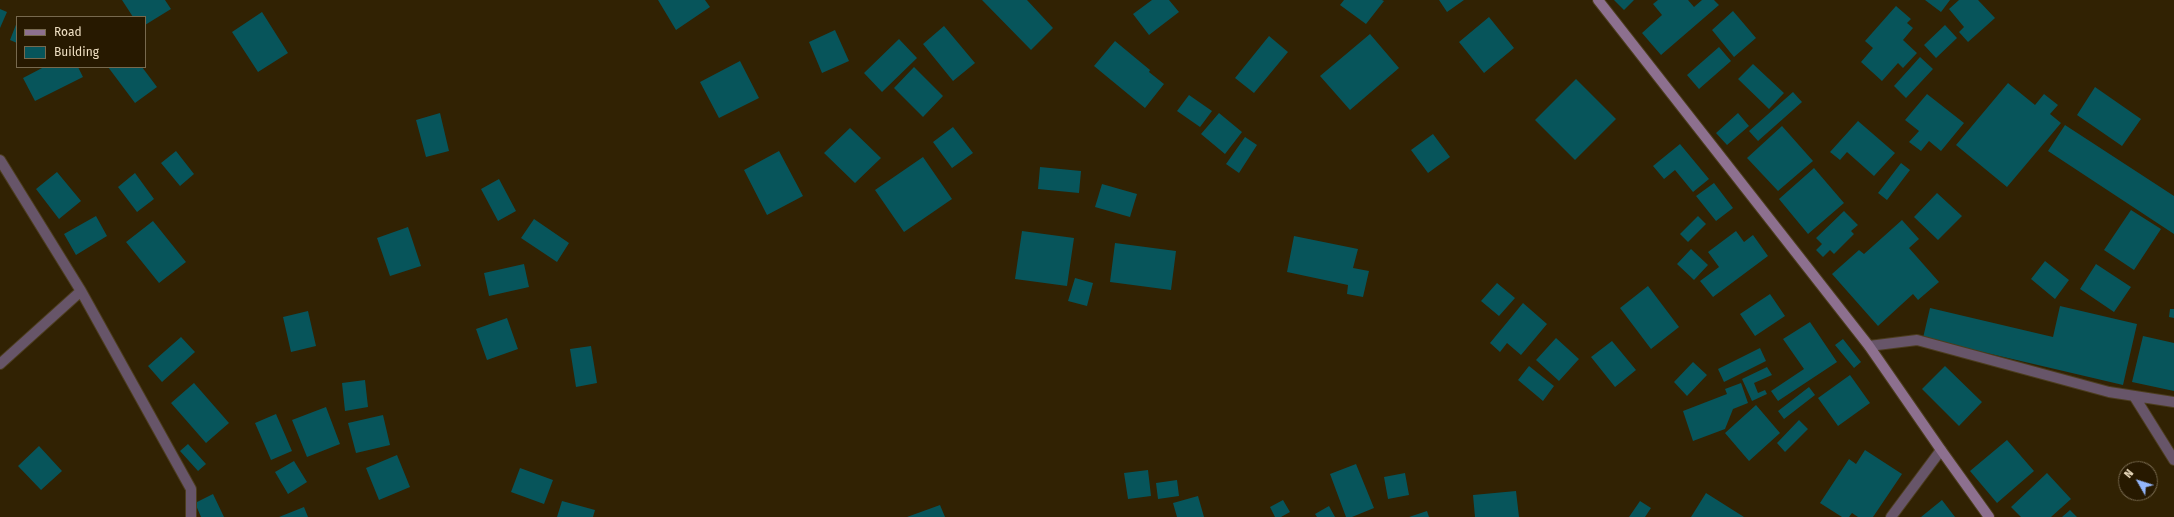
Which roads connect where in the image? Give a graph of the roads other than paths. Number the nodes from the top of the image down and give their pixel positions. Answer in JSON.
{"nodes":[{"id":1,"x":1598,"y":0,"type":"edge"},
{"id":2,"x":0,"y":160,"type":"edge"},
{"id":3,"x":81,"y":291,"type":"junction"},
{"id":4,"x":1869,"y":346,"type":"junction"},
{"id":5,"x":0,"y":364,"type":"edge"},
{"id":6,"x":2134,"y":396,"type":"junction"},
{"id":7,"x":2174,"y":402,"type":"edge"},
{"id":8,"x":1940,"y":450,"type":"junction"},
{"id":9,"x":2174,"y":460,"type":"edge"},
{"id":10,"x":191,"y":517,"type":"edge"},
{"id":11,"x":1891,"y":517,"type":"edge"},
{"id":12,"x":1989,"y":517,"type":"edge"}],
"edges":[{"from":1,"to":4,"type":"street"},
{"from":2,"to":3,"type":"street"},
{"from":3,"to":5,"type":"street"},
{"from":3,"to":10,"type":"street"},
{"from":4,"to":6,"type":"street"},
{"from":4,"to":8,"type":"street"},
{"from":6,"to":7,"type":"street"},
{"from":6,"to":9,"type":"street"},
{"from":8,"to":11,"type":"street"},
{"from":8,"to":12,"type":"street"}]}
